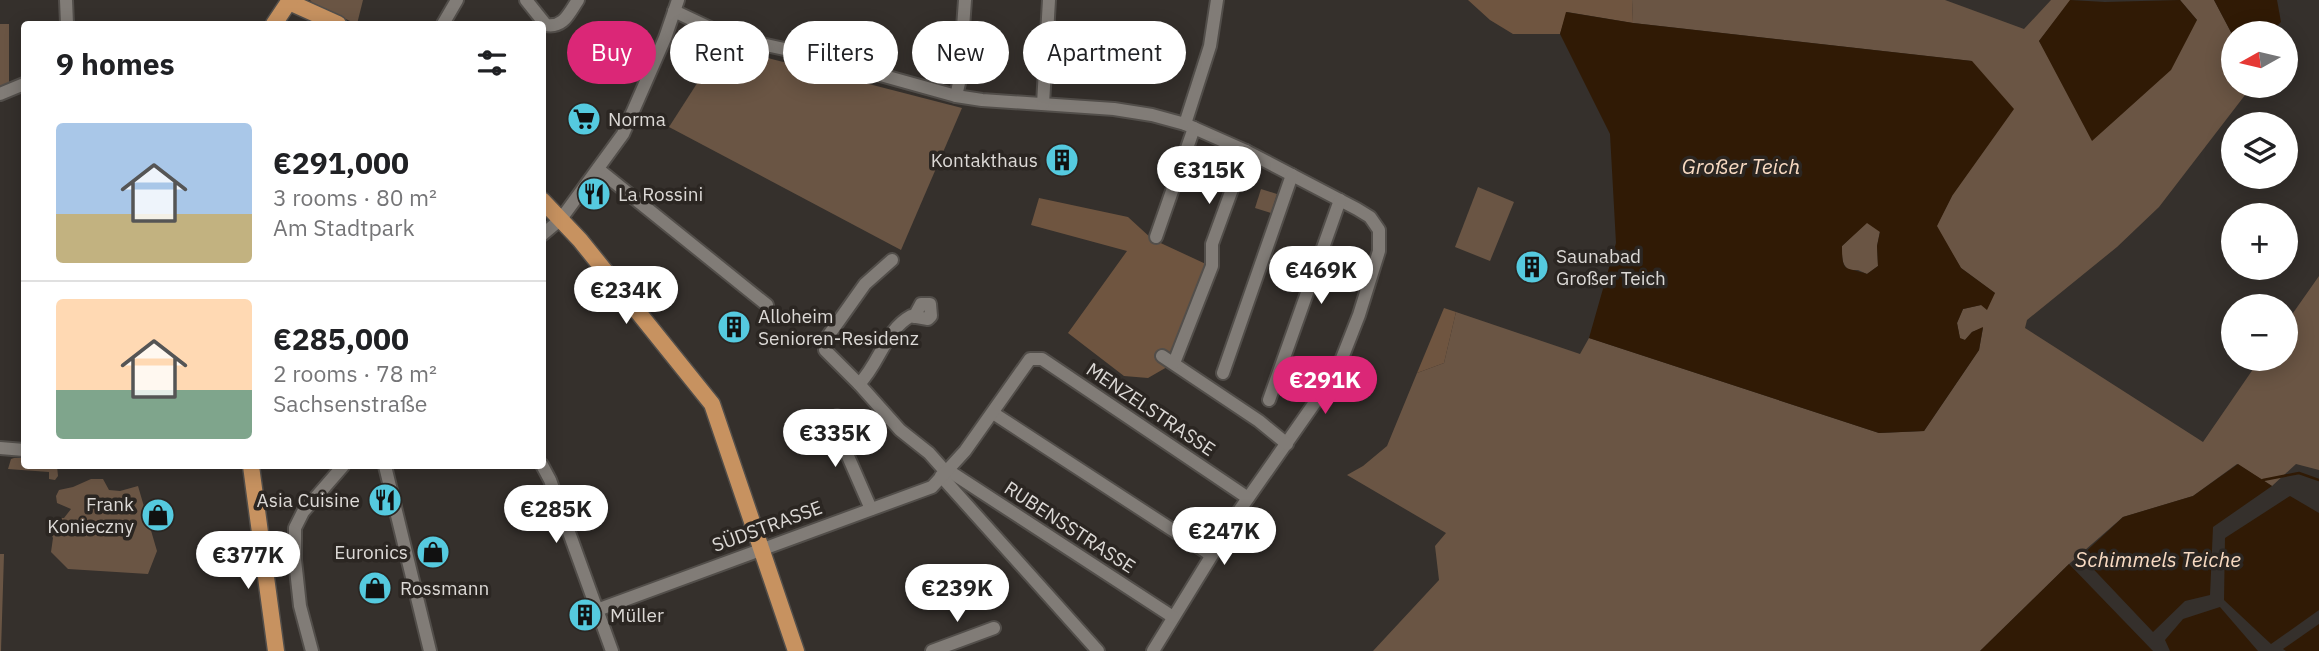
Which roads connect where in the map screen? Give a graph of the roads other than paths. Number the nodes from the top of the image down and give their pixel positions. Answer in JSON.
{"nodes":[{"id":1,"x":66,"y":0,"type":"edge"},
{"id":2,"x":457,"y":0,"type":"edge"},
{"id":3,"x":526,"y":0,"type":"edge"},
{"id":4,"x":579,"y":0,"type":"edge"},
{"id":5,"x":965,"y":0,"type":"edge"},
{"id":6,"x":1049,"y":0,"type":"edge"},
{"id":7,"x":1217,"y":0,"type":"edge"},
{"id":8,"x":289,"y":1,"type":"edge"},
{"id":9,"x":674,"y":4,"type":"edge"},
{"id":10,"x":67,"y":21,"type":"edge"},
{"id":11,"x":276,"y":21,"type":"edge"},
{"id":12,"x":332,"y":21,"type":"edge"},
{"id":13,"x":445,"y":21,"type":"edge"},
{"id":14,"x":542,"y":21,"type":"edge"},
{"id":15,"x":546,"y":25,"type":"edge"},
{"id":16,"x":21,"y":85,"type":"edge"},
{"id":17,"x":0,"y":94,"type":"edge"},
{"id":18,"x":956,"y":96,"type":"junction"},
{"id":19,"x":1043,"y":104,"type":"junction"},
{"id":20,"x":1190,"y":126,"type":"junction"},
{"id":21,"x":1246,"y":151,"type":"junction"},
{"id":22,"x":598,"y":169,"type":"junction"},
{"id":23,"x":1292,"y":175,"type":"junction"},
{"id":24,"x":1340,"y":201,"type":"junction"},
{"id":25,"x":546,"y":204,"type":"edge"},
{"id":26,"x":561,"y":219,"type":"junction"},
{"id":27,"x":546,"y":232,"type":"edge"},
{"id":28,"x":1156,"y":237,"type":"dead end"},
{"id":29,"x":892,"y":260,"type":"dead end"},
{"id":30,"x":767,"y":304,"type":"dead end"},
{"id":31,"x":914,"y":317,"type":"dead end"},
{"id":32,"x":1162,"y":356,"type":"dead end"},
{"id":33,"x":1030,"y":359,"type":"joint"},
{"id":34,"x":1174,"y":363,"type":"junction"},
{"id":35,"x":1223,"y":373,"type":"dead end"},
{"id":36,"x":859,"y":384,"type":"junction"},
{"id":37,"x":1269,"y":400,"type":"dead end"},
{"id":38,"x":993,"y":413,"type":"junction"},
{"id":39,"x":837,"y":415,"type":"dead end"},
{"id":40,"x":1287,"y":443,"type":"junction"},
{"id":41,"x":0,"y":448,"type":"edge"},
{"id":42,"x":21,"y":450,"type":"edge"},
{"id":43,"x":251,"y":469,"type":"edge"},
{"id":44,"x":341,"y":469,"type":"edge"},
{"id":45,"x":386,"y":469,"type":"edge"},
{"id":46,"x":544,"y":469,"type":"edge"},
{"id":47,"x":944,"y":472,"type":"junction"},
{"id":48,"x":1248,"y":499,"type":"junction"},
{"id":49,"x":871,"y":509,"type":"junction"},
{"id":50,"x":761,"y":549,"type":"junction"},
{"id":51,"x":1211,"y":555,"type":"junction"},
{"id":52,"x":597,"y":610,"type":"junction"},
{"id":53,"x":1172,"y":617,"type":"junction"},
{"id":54,"x":994,"y":628,"type":"dead end"},
{"id":55,"x":276,"y":651,"type":"edge"},
{"id":56,"x":312,"y":651,"type":"edge"},
{"id":57,"x":430,"y":651,"type":"edge"},
{"id":58,"x":612,"y":651,"type":"edge"},
{"id":59,"x":796,"y":651,"type":"edge"},
{"id":60,"x":932,"y":651,"type":"edge"},
{"id":61,"x":1098,"y":651,"type":"edge"},
{"id":62,"x":1153,"y":651,"type":"edge"}],
"edges":[{"from":1,"to":10,"type":"street"},
{"from":2,"to":13,"type":"street"},
{"from":3,"to":14,"type":"street"},
{"from":4,"to":15,"type":"street"},
{"from":5,"to":18,"type":"street"},
{"from":6,"to":19,"type":"street"},
{"from":7,"to":20,"type":"street"},
{"from":8,"to":11,"type":"main road"},
{"from":8,"to":12,"type":"main road"},
{"from":9,"to":18,"type":"street"},
{"from":9,"to":22,"type":"street"},
{"from":16,"to":17,"type":"street"},
{"from":18,"to":19,"type":"street"},
{"from":19,"to":20,"type":"street"},
{"from":20,"to":21,"type":"street"},
{"from":20,"to":28,"type":"street"},
{"from":21,"to":23,"type":"street"},
{"from":21,"to":34,"type":"street"},
{"from":22,"to":26,"type":"street"},
{"from":22,"to":30,"type":"street"},
{"from":23,"to":24,"type":"street"},
{"from":23,"to":35,"type":"street"},
{"from":24,"to":37,"type":"street"},
{"from":24,"to":40,"type":"street"},
{"from":25,"to":26,"type":"main road"},
{"from":26,"to":27,"type":"street"},
{"from":26,"to":50,"type":"main road"},
{"from":29,"to":36,"type":"street"},
{"from":31,"to":36,"type":"street"},
{"from":32,"to":34,"type":"street"},
{"from":33,"to":38,"type":"street","name":"SÜDSTRASSE"},
{"from":33,"to":48,"type":"street","name":"MENZELSTRASSE"},
{"from":34,"to":40,"type":"street"},
{"from":36,"to":47,"type":"street"},
{"from":38,"to":47,"type":"street","name":"SÜDSTRASSE"},
{"from":38,"to":51,"type":"street"},
{"from":39,"to":49,"type":"street"},
{"from":40,"to":48,"type":"street"},
{"from":41,"to":42,"type":"street"},
{"from":43,"to":55,"type":"main road"},
{"from":44,"to":56,"type":"street"},
{"from":45,"to":57,"type":"street"},
{"from":46,"to":52,"type":"street"},
{"from":47,"to":49,"type":"street","name":"SÜDSTRASSE"},
{"from":47,"to":53,"type":"street","name":"RUBENSSTRASSE"},
{"from":47,"to":61,"type":"street"},
{"from":48,"to":51,"type":"street"},
{"from":49,"to":50,"type":"street","name":"SÜDSTRASSE"},
{"from":50,"to":52,"type":"street","name":"SÜDSTRASSE"},
{"from":50,"to":59,"type":"main road"},
{"from":51,"to":53,"type":"street"},
{"from":52,"to":58,"type":"street"},
{"from":53,"to":62,"type":"street"},
{"from":54,"to":60,"type":"street"}]}
